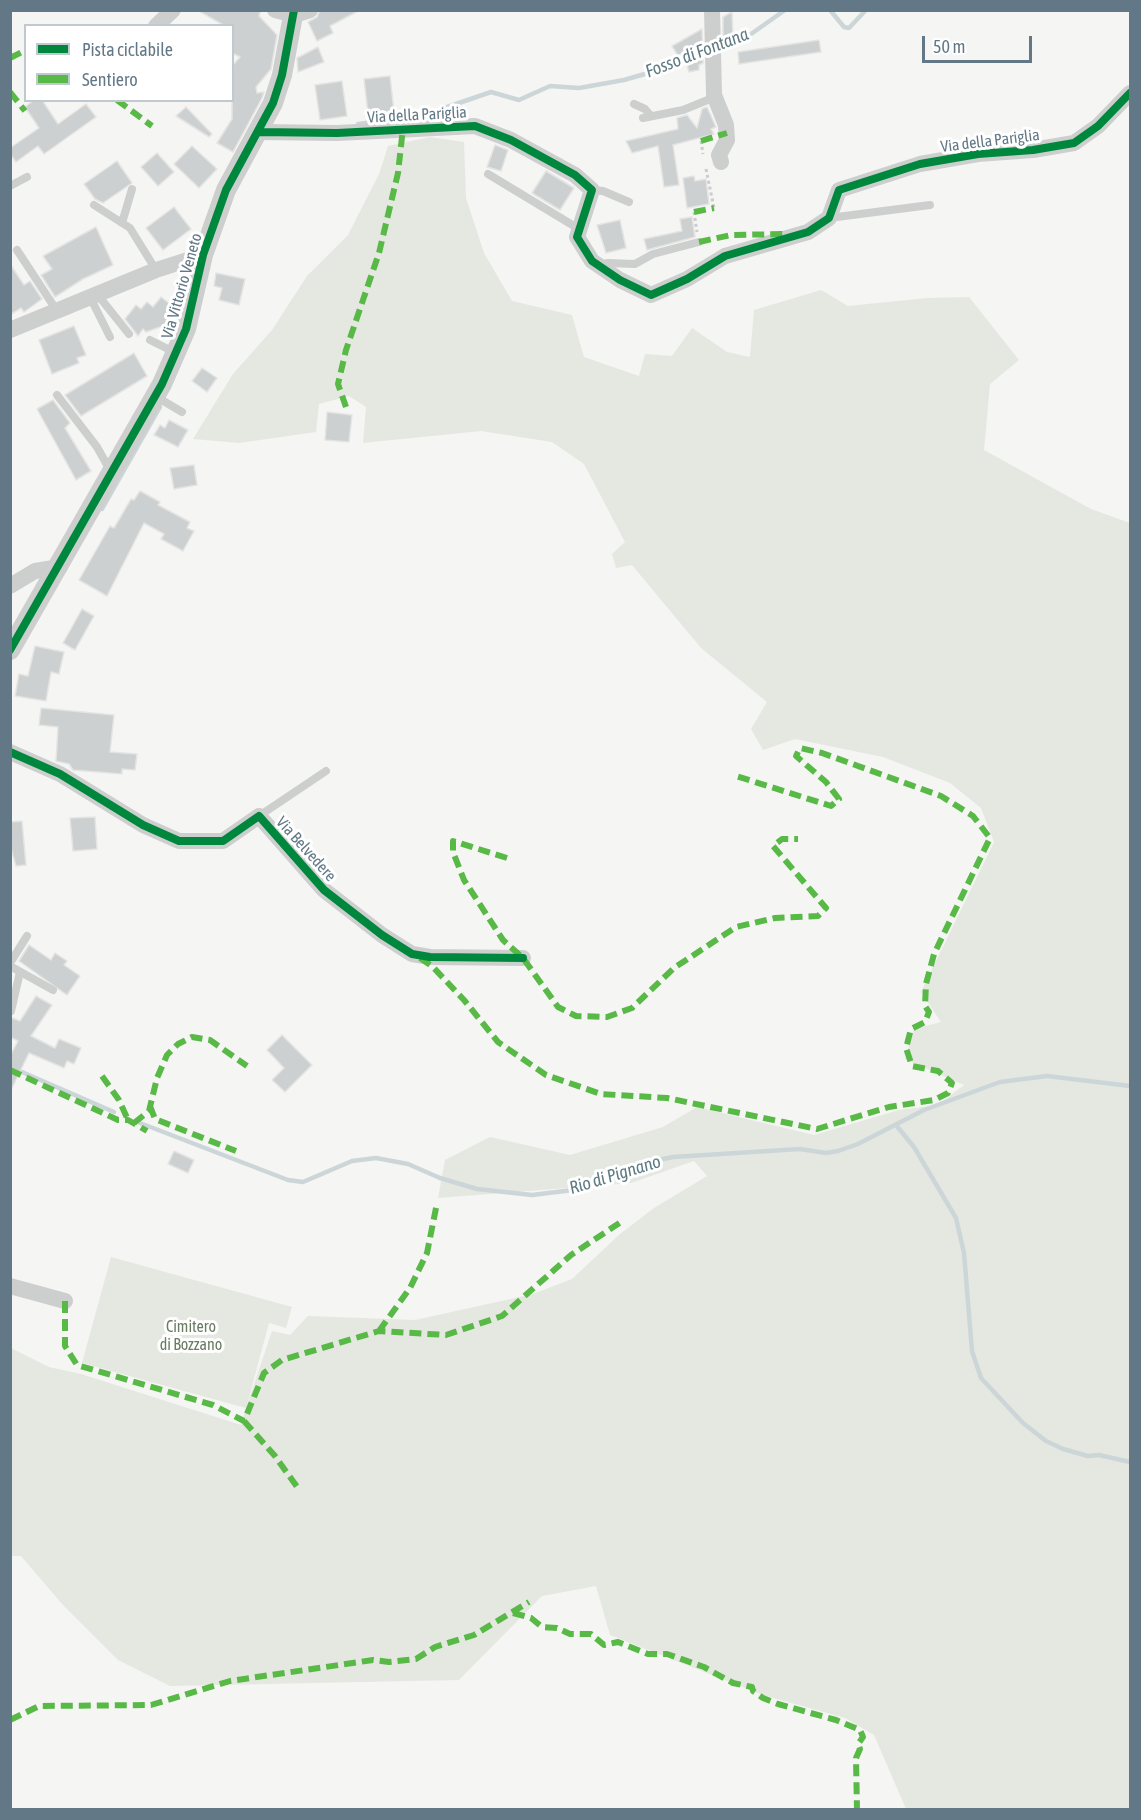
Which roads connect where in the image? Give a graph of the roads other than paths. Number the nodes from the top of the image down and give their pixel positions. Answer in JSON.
{"nodes":[{"id":1,"x":173,"y":10,"type":"edge"},
{"id":2,"x":712,"y":10,"type":"edge"},
{"id":3,"x":293,"y":12,"type":"edge"},
{"id":4,"x":158,"y":24,"type":"edge"},
{"id":5,"x":1131,"y":93,"type":"edge"},
{"id":6,"x":715,"y":97,"type":"junction"},
{"id":7,"x":634,"y":104,"type":"dead end"},
{"id":8,"x":259,"y":132,"type":"junction"},
{"id":9,"x":721,"y":162,"type":"dead end"},
{"id":10,"x":488,"y":174,"type":"dead end"},
{"id":11,"x":27,"y":177,"type":"dead end"},
{"id":12,"x":10,"y":186,"type":"edge"},
{"id":13,"x":132,"y":189,"type":"dead end"},
{"id":14,"x":592,"y":190,"type":"junction"},
{"id":15,"x":629,"y":202,"type":"dead end"},
{"id":16,"x":94,"y":205,"type":"dead end"},
{"id":17,"x":930,"y":205,"type":"dead end"},
{"id":18,"x":829,"y":218,"type":"junction"},
{"id":19,"x":122,"y":223,"type":"junction"},
{"id":20,"x":579,"y":229,"type":"junction"},
{"id":21,"x":699,"y":242,"type":"road end"},
{"id":22,"x":16,"y":250,"type":"dead end"},
{"id":23,"x":203,"y":255,"type":"junction"},
{"id":24,"x":598,"y":266,"type":"junction"},
{"id":25,"x":156,"y":270,"type":"junction"},
{"id":26,"x":93,"y":296,"type":"junction"},
{"id":27,"x":57,"y":311,"type":"junction"},
{"id":28,"x":10,"y":330,"type":"edge"},
{"id":29,"x":129,"y":334,"type":"dead end"},
{"id":30,"x":110,"y":337,"type":"dead end"},
{"id":31,"x":150,"y":340,"type":"dead end"},
{"id":32,"x":176,"y":353,"type":"junction"},
{"id":33,"x":57,"y":394,"type":"dead end"},
{"id":34,"x":160,"y":399,"type":"junction"},
{"id":35,"x":182,"y":412,"type":"dead end"},
{"id":36,"x":112,"y":473,"type":"junction"},
{"id":37,"x":60,"y":567,"type":"junction"},
{"id":38,"x":10,"y":586,"type":"edge"},
{"id":39,"x":10,"y":651,"type":"edge"},
{"id":40,"x":10,"y":752,"type":"edge"},
{"id":41,"x":326,"y":771,"type":"dead end"},
{"id":42,"x":259,"y":816,"type":"junction"},
{"id":43,"x":27,"y":936,"type":"dead end"},
{"id":44,"x":523,"y":958,"type":"dead end"},
{"id":45,"x":10,"y":965,"type":"edge"},
{"id":46,"x":20,"y":972,"type":"junction"},
{"id":47,"x":53,"y":990,"type":"dead end"},
{"id":48,"x":11,"y":1011,"type":"edge"},
{"id":49,"x":10,"y":1286,"type":"edge"},
{"id":50,"x":65,"y":1300,"type":"dead end"}],
"edges":[{"from":1,"to":4,"type":"street"},
{"from":2,"to":6,"type":"street"},
{"from":3,"to":8,"type":"street","name":"Via Vittorio Veneto"},
{"from":5,"to":18,"type":"street","name":"Via della Pariglia"},
{"from":6,"to":7,"type":"lane"},
{"from":6,"to":9,"type":"street"},
{"from":8,"to":14,"type":"street","name":"Via della Pariglia"},
{"from":8,"to":23,"type":"street","name":"Via Vittorio Veneto"},
{"from":10,"to":20,"type":"lane"},
{"from":11,"to":12,"type":"lane"},
{"from":13,"to":19,"type":"lane"},
{"from":14,"to":15,"type":"lane"},
{"from":14,"to":20,"type":"street"},
{"from":16,"to":19,"type":"lane"},
{"from":17,"to":18,"type":"lane"},
{"from":18,"to":24,"type":"street"},
{"from":19,"to":25,"type":"lane"},
{"from":20,"to":24,"type":"street"},
{"from":21,"to":24,"type":"lane"},
{"from":22,"to":27,"type":"lane"},
{"from":23,"to":25,"type":"street"},
{"from":23,"to":32,"type":"street","name":"Via Vittorio Veneto"},
{"from":25,"to":26,"type":"street"},
{"from":26,"to":27,"type":"street"},
{"from":26,"to":29,"type":"lane"},
{"from":26,"to":30,"type":"lane"},
{"from":27,"to":28,"type":"street"},
{"from":31,"to":32,"type":"lane"},
{"from":32,"to":34,"type":"street","name":"Via Vittorio Veneto"},
{"from":33,"to":36,"type":"lane"},
{"from":34,"to":35,"type":"lane"},
{"from":34,"to":36,"type":"street","name":"Via Vittorio Veneto"},
{"from":36,"to":37,"type":"street","name":"Via Vittorio Veneto"},
{"from":37,"to":38,"type":"street"},
{"from":37,"to":39,"type":"street","name":"Via Vittorio Veneto"},
{"from":40,"to":42,"type":"street","name":"Via Belvedere"},
{"from":41,"to":42,"type":"lane"},
{"from":42,"to":44,"type":"street","name":"Via Belvedere"},
{"from":43,"to":45,"type":"lane"},
{"from":45,"to":46,"type":"lane"},
{"from":46,"to":47,"type":"lane"},
{"from":46,"to":48,"type":"lane"},
{"from":49,"to":50,"type":"street"}]}
